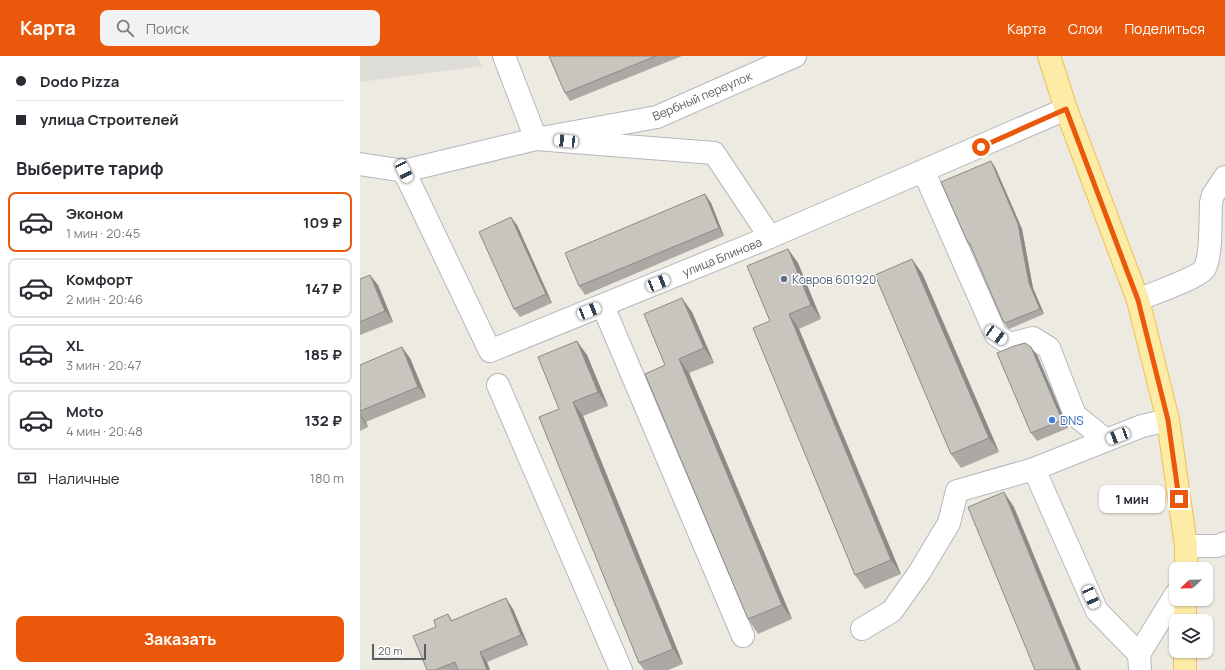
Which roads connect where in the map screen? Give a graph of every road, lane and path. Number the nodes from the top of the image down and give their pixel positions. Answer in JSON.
{"nodes":[{"id":1,"x":504,"y":56,"type":"edge"},
{"id":2,"x":795,"y":56,"type":"edge"},
{"id":3,"x":1049,"y":56,"type":"edge"},
{"id":4,"x":1066,"y":109,"type":"junction"},
{"id":5,"x":536,"y":139,"type":"junction"},
{"id":6,"x":360,"y":164,"type":"edge"},
{"id":7,"x":404,"y":171,"type":"junction"},
{"id":8,"x":924,"y":172,"type":"junction"},
{"id":9,"x":1225,"y":177,"type":"edge"},
{"id":10,"x":770,"y":238,"type":"junction"},
{"id":11,"x":1138,"y":300,"type":"junction"},
{"id":12,"x":603,"y":306,"type":"junction"},
{"id":13,"x":498,"y":385,"type":"dead end"},
{"id":14,"x":1168,"y":420,"type":"junction"},
{"id":15,"x":1106,"y":440,"type":"junction"},
{"id":16,"x":1034,"y":469,"type":"junction"},
{"id":17,"x":1225,"y":543,"type":"edge"},
{"id":18,"x":1186,"y":546,"type":"junction"},
{"id":19,"x":1186,"y":562,"type":"edge"},
{"id":20,"x":1169,"y":606,"type":"edge"},
{"id":21,"x":862,"y":629,"type":"dead end"},
{"id":22,"x":743,"y":636,"type":"dead end"},
{"id":23,"x":1185,"y":658,"type":"edge"},
{"id":24,"x":1139,"y":662,"type":"edge"},
{"id":25,"x":621,"y":670,"type":"edge"},
{"id":26,"x":1185,"y":670,"type":"edge"}],
"edges":[{"from":1,"to":5,"type":"street"},
{"from":2,"to":5,"type":"street","name":"Вербный переулок"},
{"from":3,"to":4,"type":"main road"},
{"from":4,"to":8,"type":"street","name":"улица Блинова"},
{"from":4,"to":11,"type":"main road"},
{"from":5,"to":7,"type":"street"},
{"from":5,"to":10,"type":"street"},
{"from":6,"to":7,"type":"street"},
{"from":7,"to":12,"type":"street","name":"улица Блинова"},
{"from":8,"to":10,"type":"street","name":"улица Блинова"},
{"from":8,"to":15,"type":"street"},
{"from":9,"to":11,"type":"street"},
{"from":10,"to":12,"type":"street","name":"улица Блинова"},
{"from":11,"to":14,"type":"main road"},
{"from":12,"to":22,"type":"street"},
{"from":13,"to":25,"type":"street"},
{"from":14,"to":15,"type":"street"},
{"from":14,"to":18,"type":"main road"},
{"from":15,"to":16,"type":"street"},
{"from":16,"to":21,"type":"street"},
{"from":16,"to":24,"type":"street"},
{"from":17,"to":18,"type":"street"},
{"from":18,"to":19,"type":"main road"},
{"from":20,"to":24,"type":"street"},
{"from":23,"to":26,"type":"main road"}]}
